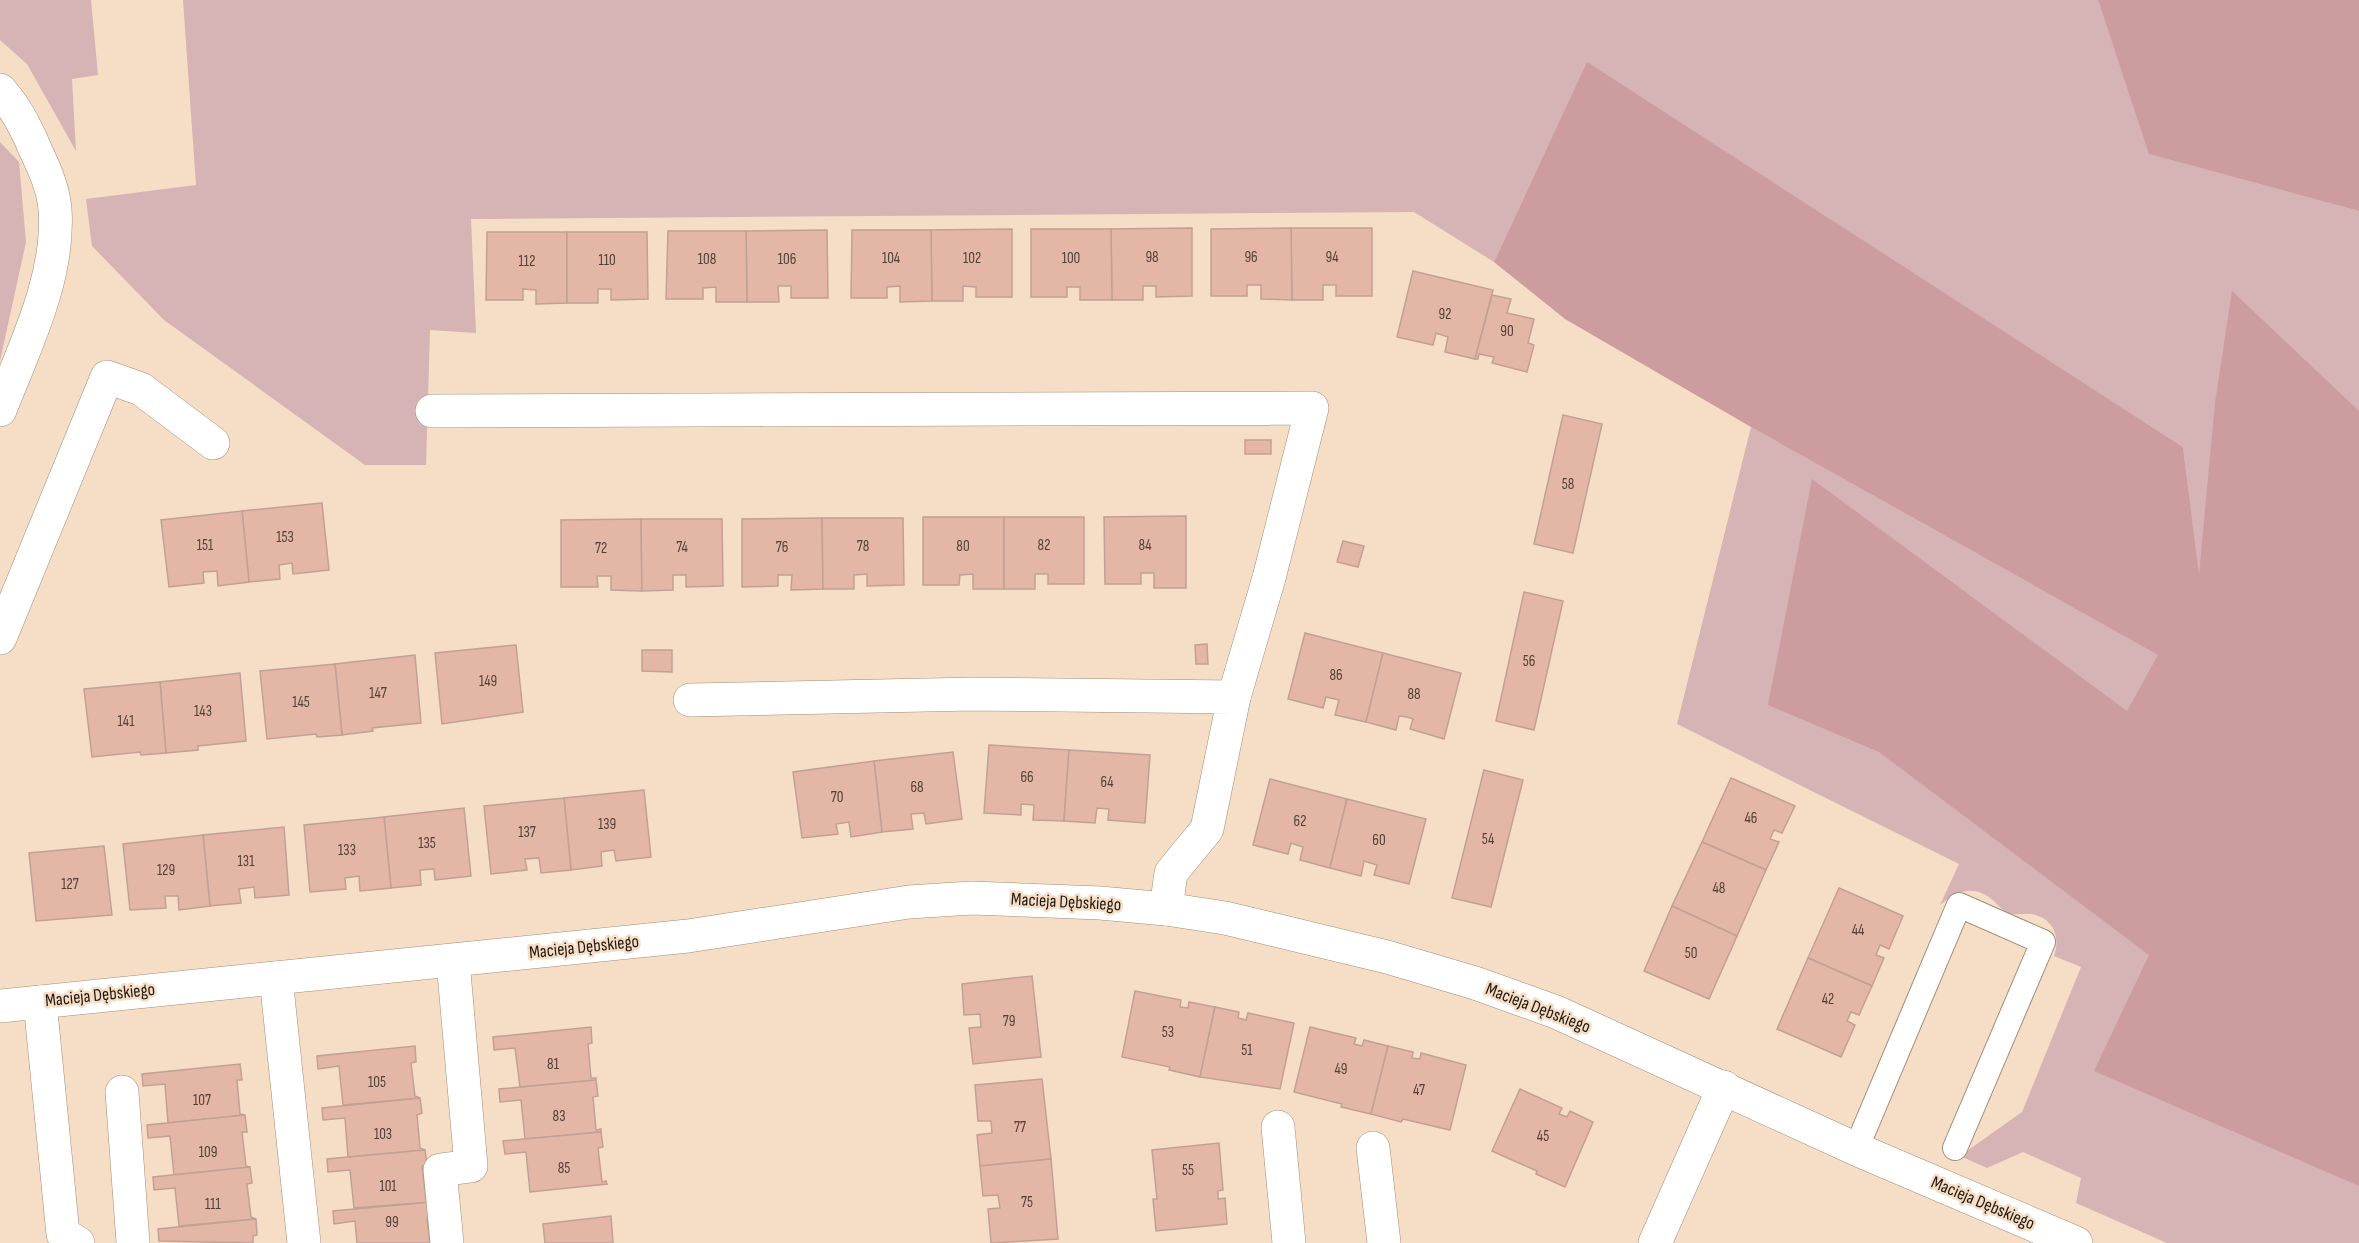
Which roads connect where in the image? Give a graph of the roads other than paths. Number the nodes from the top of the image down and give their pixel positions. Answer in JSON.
{"nodes":[{"id":1,"x":0,"y":90,"type":"edge"},
{"id":2,"x":0,"y":410,"type":"edge"},
{"id":3,"x":432,"y":411,"type":"dead end"},
{"id":4,"x":213,"y":443,"type":"dead end"},
{"id":5,"x":0,"y":638,"type":"edge"},
{"id":6,"x":1234,"y":697,"type":"junction"},
{"id":7,"x":690,"y":700,"type":"dead end"},
{"id":8,"x":1166,"y":909,"type":"junction"},
{"id":9,"x":453,"y":961,"type":"junction"},
{"id":10,"x":276,"y":978,"type":"junction"},
{"id":11,"x":40,"y":1002,"type":"junction"},
{"id":12,"x":0,"y":1006,"type":"edge"},
{"id":13,"x":1724,"y":1087,"type":"junction"},
{"id":14,"x":122,"y":1092,"type":"dead end"},
{"id":15,"x":1278,"y":1127,"type":"dead end"},
{"id":16,"x":1373,"y":1148,"type":"dead end"},
{"id":17,"x":1955,"y":1148,"type":"dead end"},
{"id":18,"x":1856,"y":1149,"type":"junction"},
{"id":19,"x":78,"y":1243,"type":"edge"},
{"id":20,"x":133,"y":1243,"type":"edge"},
{"id":21,"x":304,"y":1243,"type":"edge"},
{"id":22,"x":447,"y":1243,"type":"edge"},
{"id":23,"x":1289,"y":1243,"type":"edge"},
{"id":24,"x":1384,"y":1243,"type":"edge"},
{"id":25,"x":1655,"y":1243,"type":"edge"},
{"id":26,"x":2076,"y":1243,"type":"edge"}],
"edges":[{"from":1,"to":2,"type":"street"},
{"from":3,"to":6,"type":"street"},
{"from":4,"to":5,"type":"street"},
{"from":6,"to":7,"type":"street"},
{"from":6,"to":8,"type":"street"},
{"from":8,"to":9,"type":"street","name":"Macieja Dębskiego"},
{"from":8,"to":13,"type":"street","name":"Macieja Dębskiego"},
{"from":9,"to":10,"type":"street","name":"Macieja Dębskiego"},
{"from":9,"to":22,"type":"street"},
{"from":10,"to":11,"type":"street","name":"Macieja Dębskiego"},
{"from":10,"to":21,"type":"street"},
{"from":11,"to":12,"type":"street","name":"Macieja Dębskiego"},
{"from":11,"to":19,"type":"street"},
{"from":13,"to":18,"type":"street","name":"Macieja Dębskiego"},
{"from":13,"to":25,"type":"street"},
{"from":14,"to":20,"type":"street"},
{"from":15,"to":23,"type":"street"},
{"from":16,"to":24,"type":"street"},
{"from":17,"to":18,"type":"lane"},
{"from":18,"to":26,"type":"street","name":"Macieja Dębskiego"}]}
